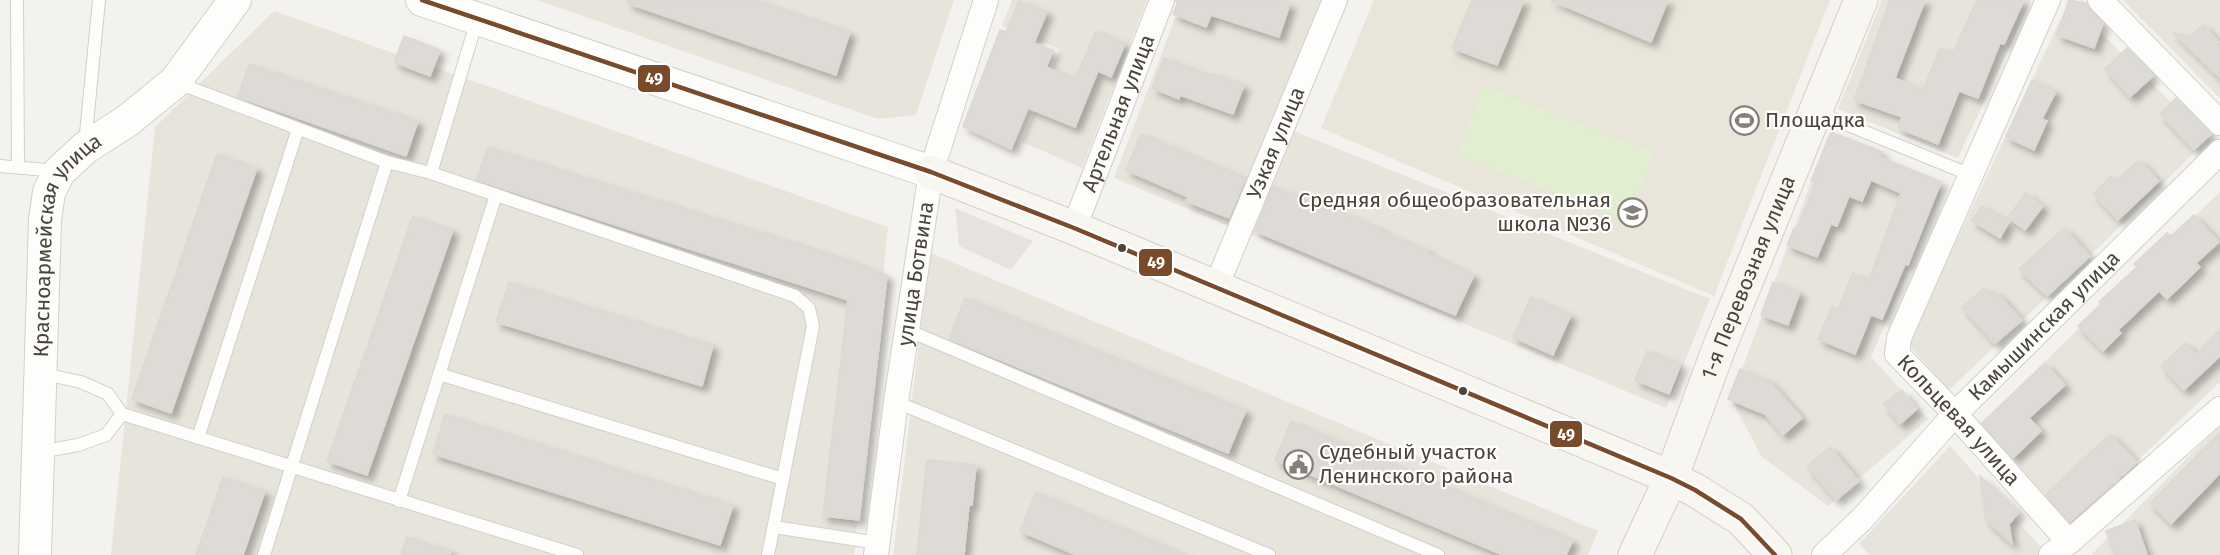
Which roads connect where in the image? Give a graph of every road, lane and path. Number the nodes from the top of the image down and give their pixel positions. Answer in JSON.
{"nodes":[{"id":1,"x":17,"y":0,"type":"edge"},
{"id":2,"x":99,"y":0,"type":"edge"},
{"id":3,"x":235,"y":0,"type":"edge"},
{"id":4,"x":422,"y":0,"type":"edge"},
{"id":5,"x":986,"y":0,"type":"edge"},
{"id":6,"x":1162,"y":0,"type":"edge"},
{"id":7,"x":1335,"y":0,"type":"edge"},
{"id":8,"x":1861,"y":0,"type":"edge"},
{"id":9,"x":2048,"y":0,"type":"edge"},
{"id":10,"x":2100,"y":0,"type":"edge"},
{"id":11,"x":477,"y":19,"type":"junction"},
{"id":12,"x":175,"y":82,"type":"junction"},
{"id":13,"x":1816,"y":112,"type":"junction"},
{"id":14,"x":2220,"y":123,"type":"edge"},
{"id":15,"x":298,"y":129,"type":"junction"},
{"id":16,"x":85,"y":148,"type":"junction"},
{"id":17,"x":2220,"y":152,"type":"edge"},
{"id":18,"x":387,"y":162,"type":"junction"},
{"id":19,"x":0,"y":166,"type":"edge"},
{"id":20,"x":18,"y":167,"type":"junction"},
{"id":21,"x":59,"y":172,"type":"junction"},
{"id":22,"x":931,"y":172,"type":"junction"},
{"id":23,"x":431,"y":173,"type":"junction"},
{"id":24,"x":1971,"y":175,"type":"junction"},
{"id":25,"x":496,"y":195,"type":"junction"},
{"id":26,"x":1074,"y":228,"type":"junction"},
{"id":27,"x":1216,"y":287,"type":"junction"},
{"id":28,"x":907,"y":330,"type":"junction"},
{"id":29,"x":40,"y":373,"type":"junction"},
{"id":30,"x":439,"y":374,"type":"junction"},
{"id":31,"x":896,"y":402,"type":"junction"},
{"id":32,"x":2220,"y":409,"type":"edge"},
{"id":33,"x":122,"y":414,"type":"junction"},
{"id":34,"x":1955,"y":414,"type":"junction"},
{"id":35,"x":198,"y":438,"type":"junction"},
{"id":36,"x":38,"y":452,"type":"junction"},
{"id":37,"x":291,"y":468,"type":"junction"},
{"id":38,"x":1671,"y":478,"type":"junction"},
{"id":39,"x":783,"y":479,"type":"junction"},
{"id":40,"x":399,"y":501,"type":"junction"},
{"id":41,"x":774,"y":527,"type":"junction"},
{"id":42,"x":877,"y":549,"type":"edge"},
{"id":43,"x":2060,"y":549,"type":"edge"},
{"id":44,"x":35,"y":555,"type":"edge"},
{"id":45,"x":264,"y":555,"type":"edge"},
{"id":46,"x":577,"y":555,"type":"edge"},
{"id":47,"x":768,"y":555,"type":"edge"},
{"id":48,"x":1269,"y":555,"type":"edge"},
{"id":49,"x":1438,"y":555,"type":"edge"},
{"id":50,"x":1635,"y":555,"type":"edge"},
{"id":51,"x":1775,"y":555,"type":"edge"},
{"id":52,"x":1824,"y":555,"type":"edge"}],
"edges":[{"from":1,"to":20,"type":"lane"},
{"from":2,"to":16,"type":"lane"},
{"from":3,"to":12,"type":"street","name":"Красноармейская улица"},
{"from":4,"to":11,"type":"street"},
{"from":5,"to":22,"type":"street","name":"улица Ботвина"},
{"from":6,"to":26,"type":"street","name":"Артельная улица"},
{"from":7,"to":27,"type":"street","name":"Узкая улица"},
{"from":8,"to":13,"type":"main road","name":"1-я Перевозная улица"},
{"from":9,"to":24,"type":"street","name":"Кольцевая улица"},
{"from":10,"to":14,"type":"street"},
{"from":11,"to":22,"type":"street"},
{"from":11,"to":23,"type":"lane"},
{"from":12,"to":15,"type":"lane"},
{"from":12,"to":16,"type":"street","name":"Красноармейская улица"},
{"from":13,"to":24,"type":"lane"},
{"from":13,"to":38,"type":"main road","name":"1-я Перевозная улица"},
{"from":15,"to":18,"type":"lane"},
{"from":15,"to":35,"type":"lane"},
{"from":16,"to":21,"type":"street","name":"Красноармейская улица"},
{"from":17,"to":34,"type":"street","name":"Камышинская улица"},
{"from":18,"to":23,"type":"lane"},
{"from":18,"to":37,"type":"lane"},
{"from":19,"to":20,"type":"lane"},
{"from":20,"to":21,"type":"lane"},
{"from":21,"to":29,"type":"street","name":"Красноармейская улица"},
{"from":22,"to":26,"type":"main road"},
{"from":22,"to":28,"type":"street","name":"улица Ботвина"},
{"from":23,"to":25,"type":"lane"},
{"from":24,"to":34,"type":"street","name":"Кольцевая улица"},
{"from":25,"to":30,"type":"lane"},
{"from":25,"to":39,"type":"lane"},
{"from":26,"to":27,"type":"main road"},
{"from":27,"to":38,"type":"main road"},
{"from":28,"to":31,"type":"street","name":"улица Ботвина"},
{"from":28,"to":49,"type":"lane"},
{"from":29,"to":33,"type":"lane"},
{"from":29,"to":36,"type":"street","name":"Красноармейская улица"},
{"from":30,"to":39,"type":"lane"},
{"from":30,"to":40,"type":"lane"},
{"from":31,"to":42,"type":"street","name":"улица Ботвина"},
{"from":31,"to":48,"type":"lane"},
{"from":32,"to":43,"type":"street","name":"Кольцевая улица"},
{"from":33,"to":35,"type":"lane"},
{"from":33,"to":36,"type":"lane"},
{"from":34,"to":43,"type":"street","name":"Кольцевая улица"},
{"from":34,"to":52,"type":"street","name":"Камышинская улица"},
{"from":35,"to":37,"type":"lane"},
{"from":36,"to":44,"type":"street","name":"Красноармейская улица"},
{"from":37,"to":40,"type":"lane"},
{"from":37,"to":45,"type":"lane"},
{"from":38,"to":50,"type":"main road","name":"1-я Перевозная улица"},
{"from":38,"to":51,"type":"main road"},
{"from":39,"to":41,"type":"lane"},
{"from":40,"to":46,"type":"lane"},
{"from":41,"to":42,"type":"lane"},
{"from":41,"to":47,"type":"lane"}]}
